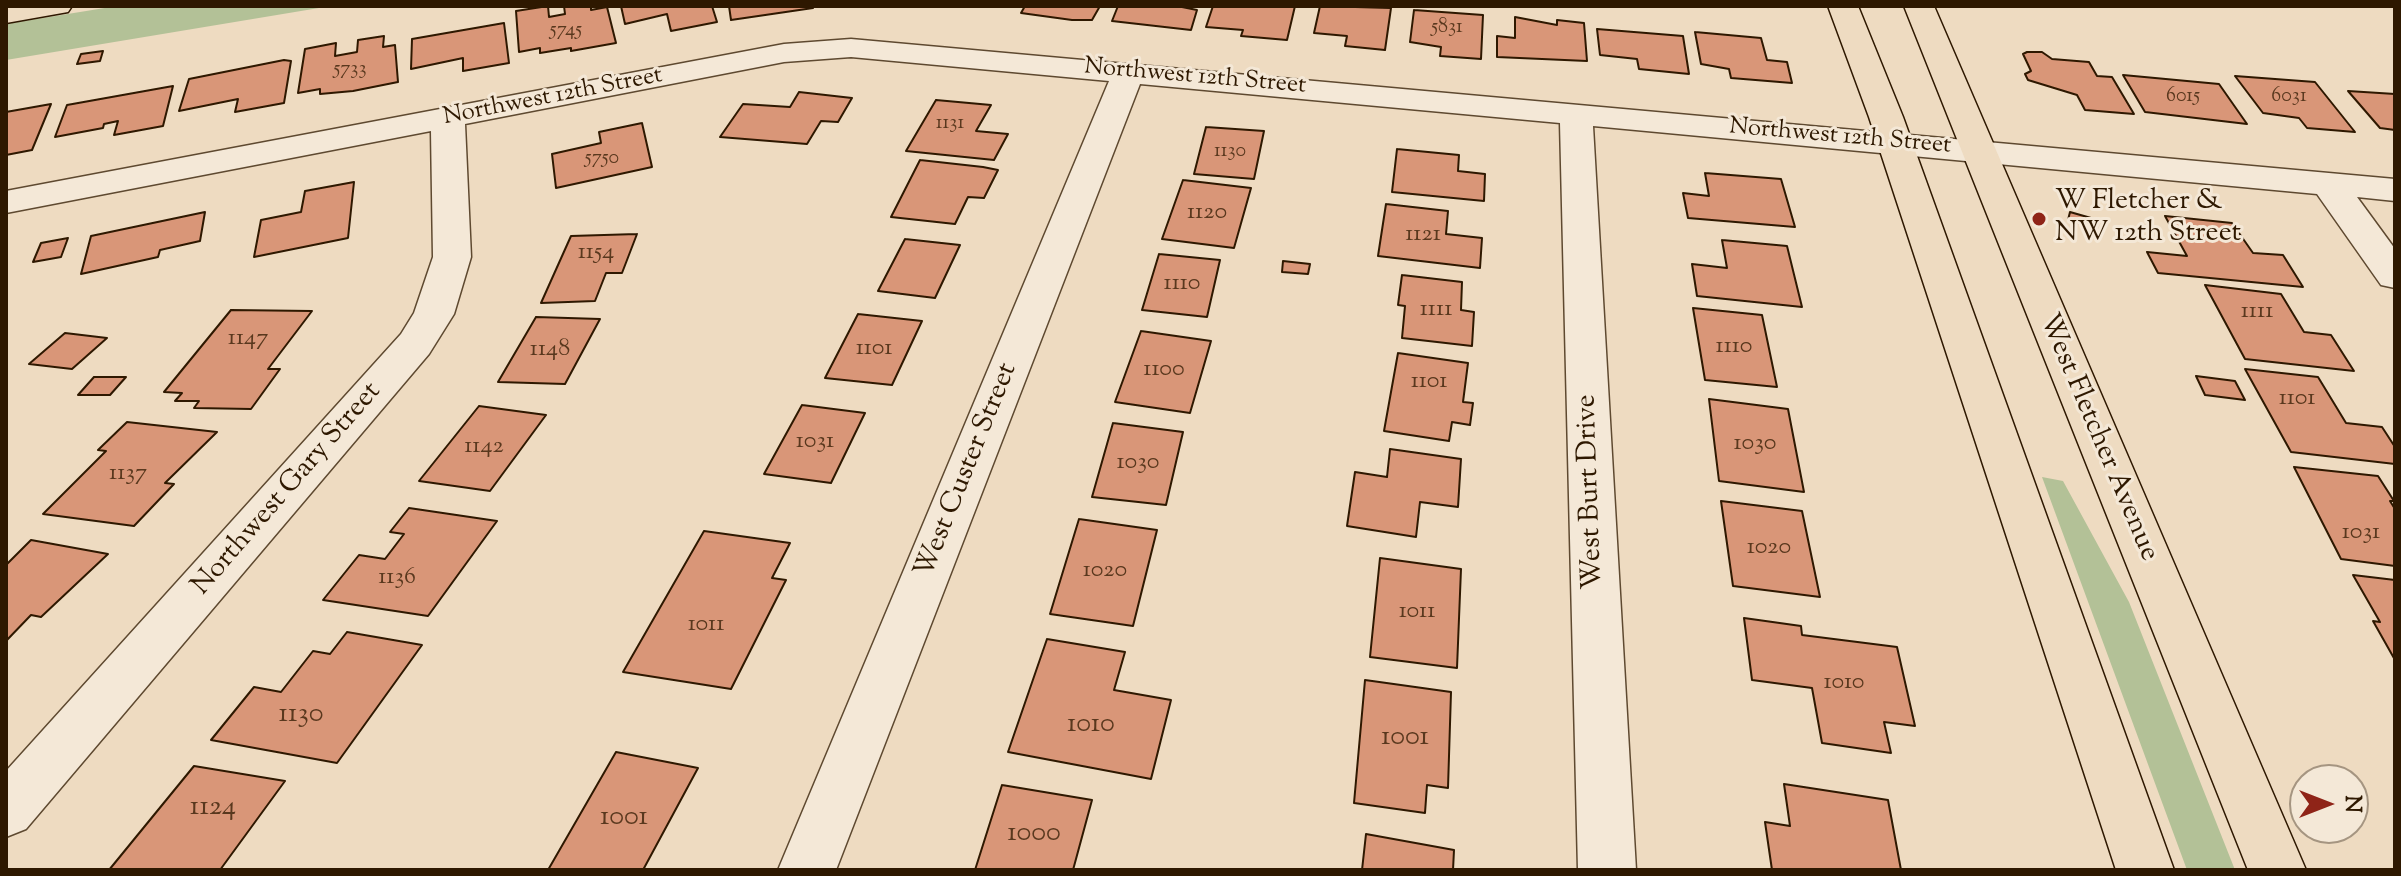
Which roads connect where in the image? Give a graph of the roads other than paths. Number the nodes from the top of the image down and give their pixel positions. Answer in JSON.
{"nodes":[{"id":1,"x":57,"y":6,"type":"edge"},
{"id":2,"x":1843,"y":6,"type":"edge"},
{"id":3,"x":1919,"y":6,"type":"edge"},
{"id":4,"x":6,"y":14,"type":"edge"},
{"id":5,"x":1129,"y":72,"type":"junction"},
{"id":6,"x":1576,"y":113,"type":"junction"},
{"id":7,"x":448,"y":119,"type":"junction"},
{"id":8,"x":1895,"y":143,"type":"junction"},
{"id":9,"x":1976,"y":150,"type":"junction"},
{"id":10,"x":2328,"y":183,"type":"junction"},
{"id":11,"x":2395,"y":190,"type":"edge"},
{"id":12,"x":6,"y":202,"type":"edge"},
{"id":13,"x":2395,"y":276,"type":"edge"},
{"id":14,"x":6,"y":811,"type":"edge"},
{"id":15,"x":807,"y":870,"type":"edge"},
{"id":16,"x":1607,"y":870,"type":"edge"},
{"id":17,"x":2145,"y":870,"type":"edge"},
{"id":18,"x":2277,"y":870,"type":"edge"}],
"edges":[{"from":1,"to":4,"type":"main road"},
{"from":2,"to":8,"type":"main road"},
{"from":3,"to":9,"type":"main road","name":"West Fletcher Avenue"},
{"from":5,"to":6,"type":"street","name":"Northwest 12th Street"},
{"from":5,"to":7,"type":"street","name":"Northwest 12th Street"},
{"from":5,"to":15,"type":"street","name":"West Custer Street"},
{"from":6,"to":8,"type":"street","name":"Northwest 12th Street"},
{"from":6,"to":16,"type":"street","name":"West Burt Drive"},
{"from":7,"to":12,"type":"street","name":"Northwest 12th Street"},
{"from":7,"to":14,"type":"street","name":"Northwest Gary Street"},
{"from":8,"to":9,"type":"street","name":"Northwest 12th Street"},
{"from":8,"to":17,"type":"main road"},
{"from":9,"to":10,"type":"street","name":"Northwest 12th Street"},
{"from":9,"to":18,"type":"main road","name":"West Fletcher Avenue"},
{"from":10,"to":11,"type":"street","name":"Northwest 12th Street"},
{"from":10,"to":13,"type":"street"}]}
